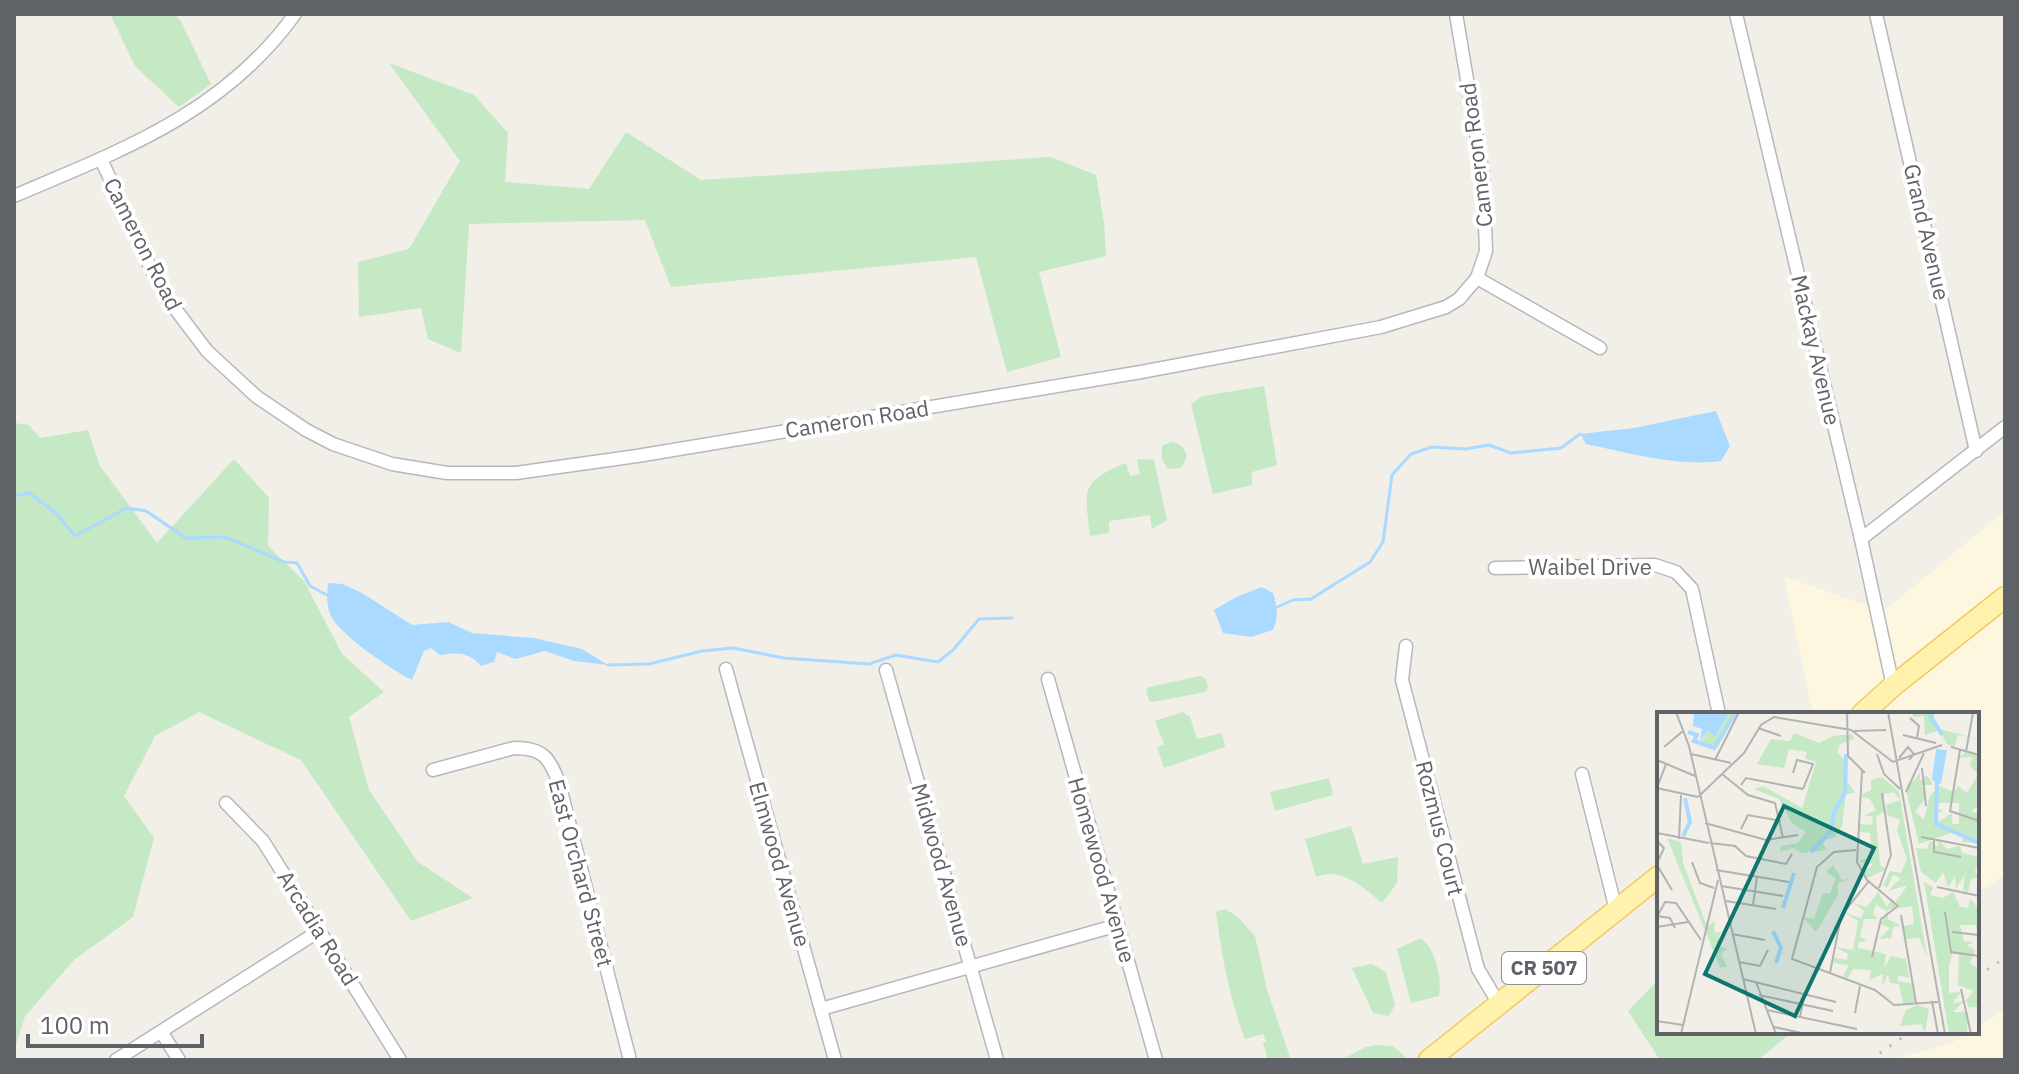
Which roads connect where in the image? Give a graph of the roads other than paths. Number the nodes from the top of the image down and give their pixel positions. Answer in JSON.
{"nodes":[{"id":1,"x":295,"y":14,"type":"edge"},
{"id":2,"x":1456,"y":14,"type":"edge"},
{"id":3,"x":1736,"y":14,"type":"edge"},
{"id":4,"x":1876,"y":14,"type":"edge"},
{"id":5,"x":101,"y":159,"type":"junction"},
{"id":6,"x":14,"y":196,"type":"edge"},
{"id":7,"x":1477,"y":278,"type":"junction"},
{"id":8,"x":1600,"y":348,"type":"dead end"},
{"id":9,"x":2005,"y":427,"type":"edge"},
{"id":10,"x":1976,"y":451,"type":"junction"},
{"id":11,"x":1861,"y":539,"type":"junction"},
{"id":12,"x":1495,"y":568,"type":"dead end"},
{"id":13,"x":2005,"y":597,"type":"edge"},
{"id":14,"x":1406,"y":646,"type":"dead end"},
{"id":15,"x":726,"y":669,"type":"dead end"},
{"id":16,"x":886,"y":670,"type":"dead end"},
{"id":17,"x":1048,"y":679,"type":"dead end"},
{"id":18,"x":1893,"y":686,"type":"junction"},
{"id":19,"x":1719,"y":712,"type":"edge"},
{"id":20,"x":1864,"y":712,"type":"edge"},
{"id":21,"x":433,"y":770,"type":"dead end"},
{"id":22,"x":1582,"y":774,"type":"dead end"},
{"id":23,"x":226,"y":803,"type":"dead end"},
{"id":24,"x":1657,"y":878,"type":"edge"},
{"id":25,"x":1616,"y":910,"type":"junction"},
{"id":26,"x":1118,"y":925,"type":"junction"},
{"id":27,"x":319,"y":931,"type":"junction"},
{"id":28,"x":970,"y":967,"type":"junction"},
{"id":29,"x":1499,"y":1004,"type":"junction"},
{"id":30,"x":821,"y":1009,"type":"junction"},
{"id":31,"x":162,"y":1033,"type":"junction"},
{"id":32,"x":116,"y":1060,"type":"edge"},
{"id":33,"x":179,"y":1060,"type":"edge"},
{"id":34,"x":400,"y":1060,"type":"edge"},
{"id":35,"x":630,"y":1060,"type":"edge"},
{"id":36,"x":835,"y":1060,"type":"edge"},
{"id":37,"x":997,"y":1060,"type":"edge"},
{"id":38,"x":1156,"y":1060,"type":"edge"},
{"id":39,"x":1429,"y":1060,"type":"edge"}],
"edges":[{"from":1,"to":5,"type":"street"},
{"from":2,"to":7,"type":"street","name":"Cameron Road"},
{"from":3,"to":11,"type":"street","name":"Mackay Avenue"},
{"from":4,"to":10,"type":"street","name":"Grand Avenue"},
{"from":5,"to":6,"type":"street"},
{"from":5,"to":7,"type":"street","name":"Cameron Road"},
{"from":7,"to":8,"type":"street"},
{"from":9,"to":10,"type":"street"},
{"from":10,"to":11,"type":"street"},
{"from":11,"to":18,"type":"street","name":"Mackay Avenue"},
{"from":12,"to":19,"type":"street","name":"Waibel Drive"},
{"from":13,"to":18,"type":"main road"},
{"from":14,"to":29,"type":"street","name":"Rozmus Court"},
{"from":15,"to":30,"type":"street","name":"Elmwood Avenue"},
{"from":16,"to":28,"type":"street","name":"Midwood Avenue"},
{"from":17,"to":26,"type":"street","name":"Homewood Avenue"},
{"from":18,"to":20,"type":"main road"},
{"from":21,"to":35,"type":"street","name":"East Orchard Street"},
{"from":22,"to":25,"type":"street"},
{"from":23,"to":27,"type":"street","name":"Arcadia Road"},
{"from":24,"to":25,"type":"main road","number":"CR 507"},
{"from":25,"to":29,"type":"main road","number":"CR 507"},
{"from":26,"to":28,"type":"street"},
{"from":26,"to":38,"type":"street","name":"Homewood Avenue"},
{"from":27,"to":31,"type":"street"},
{"from":27,"to":34,"type":"street","name":"Arcadia Road"},
{"from":28,"to":30,"type":"street"},
{"from":28,"to":37,"type":"street","name":"Midwood Avenue"},
{"from":29,"to":39,"type":"main road","number":"CR 507"},
{"from":30,"to":36,"type":"street","name":"Elmwood Avenue"},
{"from":31,"to":32,"type":"street"},
{"from":31,"to":33,"type":"street"}]}
